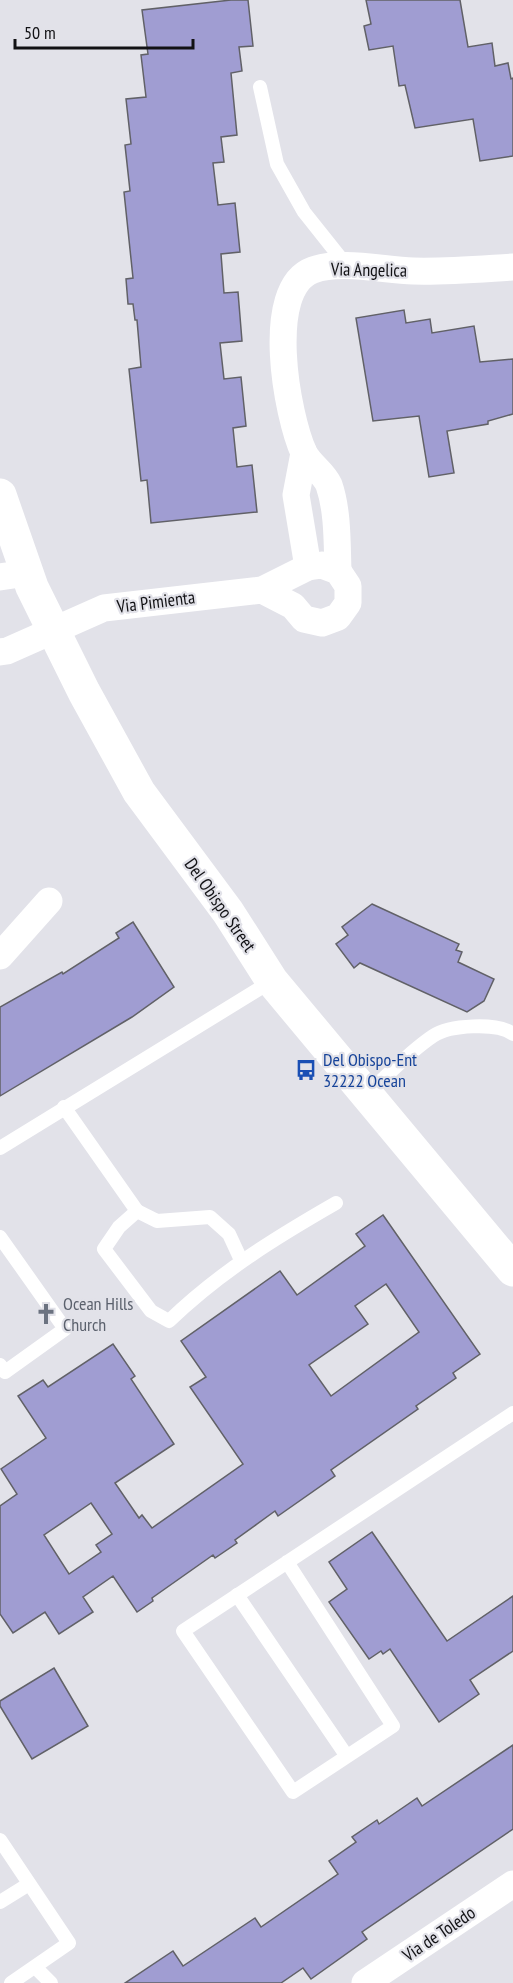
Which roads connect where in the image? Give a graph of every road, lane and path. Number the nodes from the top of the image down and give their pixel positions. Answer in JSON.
{"nodes":[{"id":1,"x":260,"y":87,"type":"dead end"},
{"id":2,"x":346,"y":266,"type":"junction"},
{"id":3,"x":513,"y":267,"type":"edge"},
{"id":4,"x":304,"y":453,"type":"junction"},
{"id":5,"x":0,"y":495,"type":"edge"},
{"id":6,"x":308,"y":567,"type":"junction"},
{"id":7,"x":338,"y":571,"type":"junction"},
{"id":8,"x":13,"y":575,"type":"edge"},
{"id":9,"x":262,"y":590,"type":"junction"},
{"id":10,"x":55,"y":632,"type":"junction"},
{"id":11,"x":0,"y":652,"type":"edge"},
{"id":12,"x":49,"y":901,"type":"dead end"},
{"id":13,"x":0,"y":956,"type":"edge"},
{"id":14,"x":272,"y":981,"type":"junction"},
{"id":15,"x":513,"y":1034,"type":"edge"},
{"id":16,"x":367,"y":1094,"type":"junction"},
{"id":17,"x":64,"y":1107,"type":"junction"},
{"id":18,"x":0,"y":1148,"type":"edge"},
{"id":19,"x":336,"y":1203,"type":"dead end"},
{"id":20,"x":137,"y":1211,"type":"junction"},
{"id":21,"x":0,"y":1237,"type":"edge"},
{"id":22,"x":241,"y":1260,"type":"junction"},
{"id":23,"x":513,"y":1270,"type":"edge"},
{"id":24,"x":0,"y":1365,"type":"edge"},
{"id":25,"x":513,"y":1413,"type":"edge"},
{"id":26,"x":287,"y":1562,"type":"junction"},
{"id":27,"x":237,"y":1595,"type":"junction"},
{"id":28,"x":346,"y":1755,"type":"junction"},
{"id":29,"x":0,"y":1840,"type":"edge"},
{"id":30,"x":29,"y":1884,"type":"junction"},
{"id":31,"x":513,"y":1884,"type":"edge"},
{"id":32,"x":0,"y":1902,"type":"edge"},
{"id":33,"x":35,"y":1966,"type":"junction"},
{"id":34,"x":381,"y":1979,"type":"edge"},
{"id":35,"x":11,"y":1983,"type":"edge"},
{"id":36,"x":51,"y":1983,"type":"edge"}],
"edges":[{"from":1,"to":2,"type":"lane"},
{"from":2,"to":3,"type":"street","name":"Via Angelica"},
{"from":2,"to":4,"type":"street","name":"Via Angelica"},
{"from":4,"to":6,"type":"street","name":"Via Angelica"},
{"from":4,"to":7,"type":"street","name":"Via Angelica"},
{"from":5,"to":8,"type":"main road","name":"Del Obispo Street"},
{"from":6,"to":7,"type":"street"},
{"from":6,"to":9,"type":"street","name":"Via Pimienta"},
{"from":7,"to":9,"type":"street"},
{"from":8,"to":10,"type":"main road","name":"Del Obispo Street"},
{"from":9,"to":10,"type":"street","name":"Via Pimienta"},
{"from":10,"to":11,"type":"street","name":"Via Pimienta"},
{"from":10,"to":14,"type":"main road","name":"Del Obispo Street"},
{"from":12,"to":13,"type":"street"},
{"from":14,"to":16,"type":"main road","name":"Del Obispo Street"},
{"from":14,"to":17,"type":"lane"},
{"from":15,"to":16,"type":"lane"},
{"from":16,"to":23,"type":"main road","name":"Del Obispo Street"},
{"from":17,"to":18,"type":"lane"},
{"from":17,"to":20,"type":"lane"},
{"from":19,"to":22,"type":"lane"},
{"from":20,"to":22,"type":"lane"},
{"from":20,"to":22,"type":"lane"},
{"from":21,"to":24,"type":"lane"},
{"from":25,"to":26,"type":"lane"},
{"from":26,"to":27,"type":"lane"},
{"from":26,"to":28,"type":"lane"},
{"from":27,"to":28,"type":"lane"},
{"from":27,"to":28,"type":"lane"},
{"from":29,"to":30,"type":"lane"},
{"from":30,"to":32,"type":"lane"},
{"from":30,"to":33,"type":"lane"},
{"from":31,"to":34,"type":"street","name":"Via de Toledo"},
{"from":33,"to":35,"type":"lane"},
{"from":33,"to":36,"type":"lane"}]}
